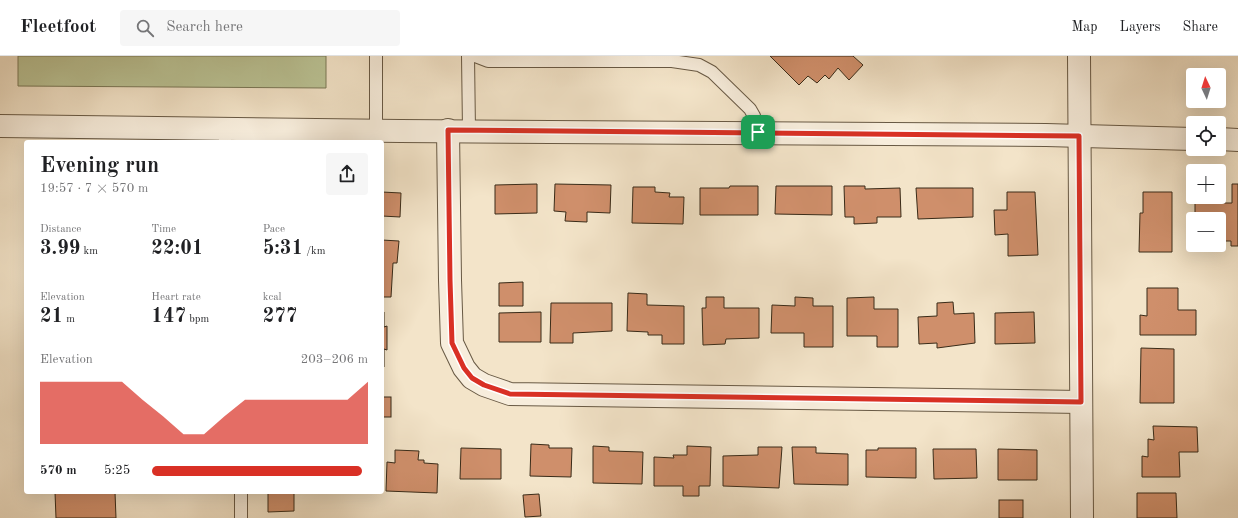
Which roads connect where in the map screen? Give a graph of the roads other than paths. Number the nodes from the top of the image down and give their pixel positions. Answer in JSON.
{"nodes":[{"id":1,"x":376,"y":56,"type":"edge"},
{"id":2,"x":468,"y":56,"type":"edge"},
{"id":3,"x":475,"y":56,"type":"edge"},
{"id":4,"x":1079,"y":56,"type":"edge"},
{"id":5,"x":0,"y":126,"type":"edge"},
{"id":6,"x":376,"y":130,"type":"junction"},
{"id":7,"x":459,"y":130,"type":"junction"},
{"id":8,"x":758,"y":132,"type":"junction"},
{"id":9,"x":225,"y":135,"type":"edge"},
{"id":10,"x":1079,"y":136,"type":"junction"},
{"id":11,"x":1186,"y":139,"type":"edge"},
{"id":12,"x":1226,"y":139,"type":"edge"},
{"id":13,"x":1238,"y":140,"type":"edge"},
{"id":14,"x":1081,"y":402,"type":"junction"},
{"id":15,"x":241,"y":494,"type":"edge"},
{"id":16,"x":241,"y":518,"type":"edge"},
{"id":17,"x":1082,"y":518,"type":"edge"}],
"edges":[{"from":1,"to":6,"type":"lane"},
{"from":2,"to":7,"type":"lane"},
{"from":3,"to":8,"type":"lane"},
{"from":4,"to":10,"type":"street"},
{"from":5,"to":9,"type":"street"},
{"from":6,"to":7,"type":"street"},
{"from":6,"to":9,"type":"street"},
{"from":7,"to":8,"type":"street"},
{"from":7,"to":14,"type":"street"},
{"from":8,"to":10,"type":"street"},
{"from":10,"to":11,"type":"street"},
{"from":10,"to":14,"type":"street"},
{"from":12,"to":13,"type":"street"},
{"from":14,"to":17,"type":"street"},
{"from":15,"to":16,"type":"lane"}]}
